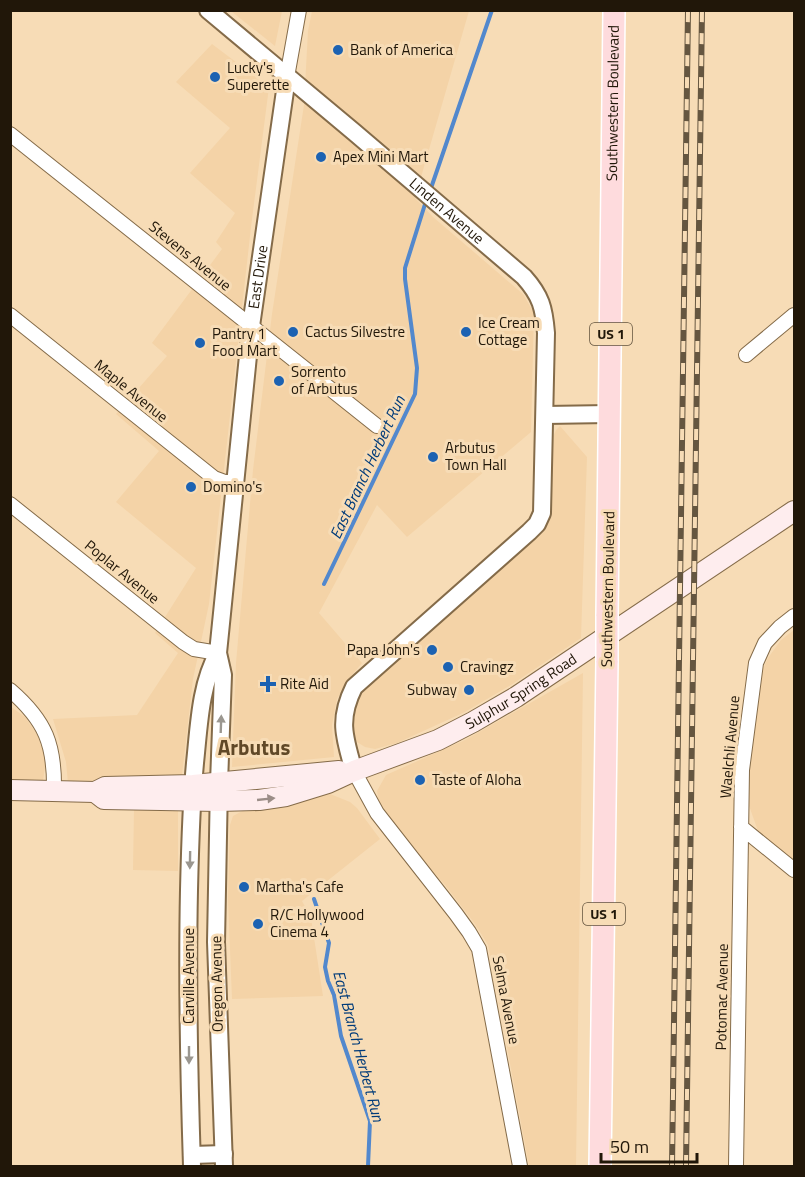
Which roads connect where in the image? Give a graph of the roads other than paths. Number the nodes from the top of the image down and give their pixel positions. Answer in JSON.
{"nodes":[{"id":1,"x":208,"y":10,"type":"edge"},
{"id":2,"x":299,"y":10,"type":"edge"},
{"id":3,"x":614,"y":10,"type":"edge"},
{"id":4,"x":287,"y":77,"type":"junction"},
{"id":5,"x":10,"y":134,"type":"edge"},
{"id":6,"x":10,"y":315,"type":"edge"},
{"id":7,"x":795,"y":315,"type":"edge"},
{"id":8,"x":251,"y":326,"type":"junction"},
{"id":9,"x":746,"y":355,"type":"dead end"},
{"id":10,"x":609,"y":414,"type":"junction"},
{"id":11,"x":544,"y":415,"type":"junction"},
{"id":12,"x":377,"y":426,"type":"dead end"},
{"id":13,"x":236,"y":482,"type":"junction"},
{"id":14,"x":10,"y":504,"type":"edge"},
{"id":15,"x":795,"y":512,"type":"edge"},
{"id":16,"x":795,"y":616,"type":"edge"},
{"id":17,"x":218,"y":652,"type":"junction"},
{"id":18,"x":10,"y":690,"type":"edge"},
{"id":19,"x":354,"y":771,"type":"junction"},
{"id":20,"x":10,"y":790,"type":"edge"},
{"id":21,"x":54,"y":792,"type":"junction"},
{"id":22,"x":219,"y":792,"type":"junction"},
{"id":23,"x":192,"y":793,"type":"junction"},
{"id":24,"x":741,"y":827,"type":"junction"},
{"id":25,"x":795,"y":870,"type":"edge"},
{"id":26,"x":224,"y":1160,"type":"edge"},
{"id":27,"x":192,"y":1161,"type":"edge"},
{"id":28,"x":520,"y":1167,"type":"edge"},
{"id":29,"x":600,"y":1167,"type":"edge"},
{"id":30,"x":736,"y":1167,"type":"edge"}],
"edges":[{"from":1,"to":4,"type":"street","name":"Linden Avenue"},
{"from":2,"to":4,"type":"street","name":"East Drive"},
{"from":3,"to":10,"type":"main road","name":"Southwestern Boulevard","number":"US 1"},
{"from":4,"to":8,"type":"street","name":"East Drive"},
{"from":4,"to":11,"type":"street","name":"Linden Avenue"},
{"from":5,"to":8,"type":"street","name":"Stevens Avenue"},
{"from":6,"to":13,"type":"street","name":"Maple Avenue"},
{"from":7,"to":9,"type":"street"},
{"from":8,"to":12,"type":"street","name":"Stevens Avenue"},
{"from":8,"to":13,"type":"street","name":"East Drive"},
{"from":10,"to":11,"type":"street"},
{"from":10,"to":29,"type":"main road","name":"Southwestern Boulevard","number":"US 1","bridge":true},
{"from":11,"to":19,"type":"street"},
{"from":13,"to":17,"type":"street","name":"East Drive"},
{"from":14,"to":17,"type":"street","name":"Poplar Avenue"},
{"from":15,"to":19,"type":"main road","name":"Sulphur Spring Road"},
{"from":16,"to":24,"type":"street","name":"Waelchli Avenue"},
{"from":22,"to":17,"type":"street","name":"East Drive","one_way":true},
{"from":17,"to":23,"type":"street","name":"East Drive"},
{"from":18,"to":21,"type":"street"},
{"from":19,"to":22,"type":"main road","name":"Sulphur Spring Road"},
{"from":19,"to":28,"type":"street","name":"Selma Avenue"},
{"from":20,"to":21,"type":"main road","name":"Sulphur Spring Road"},
{"from":21,"to":23,"type":"main road","name":"Sulphur Spring Road"},
{"from":22,"to":23,"type":"main road","name":"Sulphur Spring Road"},
{"from":22,"to":26,"type":"street","name":"Oregon Avenue"},
{"from":23,"to":27,"type":"street","name":"Carville Avenue","one_way":true},
{"from":24,"to":25,"type":"street"},
{"from":24,"to":30,"type":"street","name":"Potomac Avenue"},
{"from":26,"to":27,"type":"street"}]}
